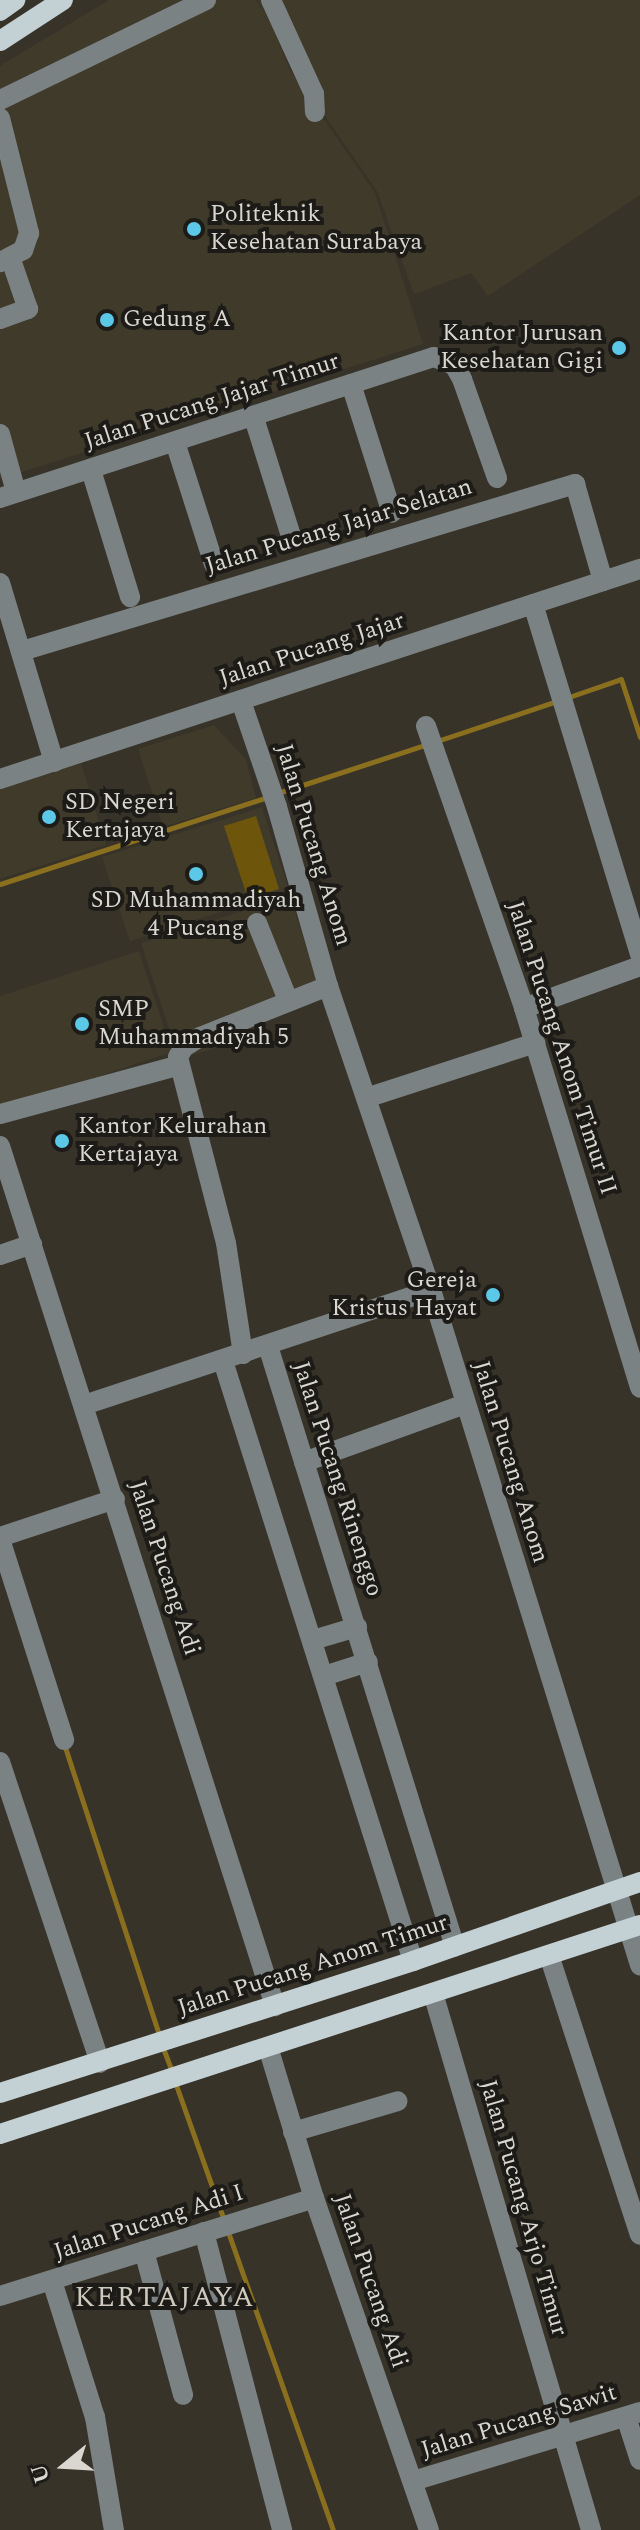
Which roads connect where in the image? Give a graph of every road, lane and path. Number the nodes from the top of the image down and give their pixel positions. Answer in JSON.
{"nodes":[{"id":1,"x":15,"y":0,"type":"edge"},
{"id":2,"x":63,"y":0,"type":"edge"},
{"id":3,"x":206,"y":0,"type":"edge"},
{"id":4,"x":271,"y":0,"type":"edge"},
{"id":5,"x":0,"y":11,"type":"edge"},
{"id":6,"x":0,"y":41,"type":"edge"},
{"id":7,"x":0,"y":100,"type":"edge"},
{"id":8,"x":315,"y":112,"type":"dead end"},
{"id":9,"x":0,"y":118,"type":"edge"},
{"id":10,"x":5,"y":259,"type":"edge"},
{"id":11,"x":0,"y":319,"type":"edge"},
{"id":12,"x":351,"y":384,"type":"junction"},
{"id":13,"x":254,"y":418,"type":"junction"},
{"id":14,"x":0,"y":434,"type":"edge"},
{"id":15,"x":175,"y":442,"type":"junction"},
{"id":16,"x":91,"y":470,"type":"junction"},
{"id":17,"x":497,"y":478,"type":"dead end"},
{"id":18,"x":8,"y":495,"type":"edge"},
{"id":19,"x":392,"y":513,"type":"dead end"},
{"id":20,"x":291,"y":536,"type":"dead end"},
{"id":21,"x":214,"y":564,"type":"dead end"},
{"id":22,"x":640,"y":569,"type":"edge"},
{"id":23,"x":603,"y":581,"type":"junction"},
{"id":24,"x":0,"y":583,"type":"edge"},
{"id":25,"x":130,"y":597,"type":"dead end"},
{"id":26,"x":533,"y":604,"type":"junction"},
{"id":27,"x":22,"y":651,"type":"junction"},
{"id":28,"x":241,"y":701,"type":"junction"},
{"id":29,"x":426,"y":726,"type":"dead end"},
{"id":30,"x":54,"y":762,"type":"junction"},
{"id":31,"x":0,"y":779,"type":"edge"},
{"id":32,"x":257,"y":923,"type":"dead end"},
{"id":33,"x":640,"y":955,"type":"edge"},
{"id":34,"x":640,"y":966,"type":"edge"},
{"id":35,"x":328,"y":986,"type":"junction"},
{"id":36,"x":288,"y":1000,"type":"junction"},
{"id":37,"x":524,"y":1008,"type":"junction"},
{"id":38,"x":535,"y":1043,"type":"junction"},
{"id":39,"x":177,"y":1066,"type":"junction"},
{"id":40,"x":369,"y":1097,"type":"junction"},
{"id":41,"x":0,"y":1114,"type":"edge"},
{"id":42,"x":0,"y":1146,"type":"edge"},
{"id":43,"x":32,"y":1244,"type":"junction"},
{"id":44,"x":0,"y":1255,"type":"edge"},
{"id":45,"x":431,"y":1290,"type":"junction"},
{"id":46,"x":268,"y":1346,"type":"junction"},
{"id":47,"x":233,"y":1357,"type":"junction"},
{"id":48,"x":640,"y":1388,"type":"edge"},
{"id":49,"x":465,"y":1404,"type":"junction"},
{"id":50,"x":84,"y":1405,"type":"junction"},
{"id":51,"x":304,"y":1462,"type":"junction"},
{"id":52,"x":115,"y":1499,"type":"junction"},
{"id":53,"x":0,"y":1538,"type":"edge"},
{"id":54,"x":357,"y":1627,"type":"junction"},
{"id":55,"x":313,"y":1640,"type":"junction"},
{"id":56,"x":368,"y":1662,"type":"junction"},
{"id":57,"x":324,"y":1676,"type":"junction"},
{"id":58,"x":64,"y":1740,"type":"dead end"},
{"id":59,"x":0,"y":1762,"type":"edge"},
{"id":60,"x":640,"y":1882,"type":"edge"},
{"id":61,"x":615,"y":1890,"type":"junction"},
{"id":62,"x":634,"y":1927,"type":"edge"},
{"id":63,"x":455,"y":1947,"type":"junction"},
{"id":64,"x":549,"y":1955,"type":"junction"},
{"id":65,"x":413,"y":1961,"type":"junction"},
{"id":66,"x":640,"y":1965,"type":"edge"},
{"id":67,"x":433,"y":1993,"type":"junction"},
{"id":68,"x":275,"y":2006,"type":"junction"},
{"id":69,"x":268,"y":2047,"type":"junction"},
{"id":70,"x":100,"y":2063,"type":"junction"},
{"id":71,"x":0,"y":2093,"type":"edge"},
{"id":72,"x":398,"y":2101,"type":"dead end"},
{"id":73,"x":293,"y":2132,"type":"junction"},
{"id":74,"x":0,"y":2134,"type":"edge"},
{"id":75,"x":314,"y":2198,"type":"junction"},
{"id":76,"x":218,"y":2228,"type":"junction"},
{"id":77,"x":640,"y":2235,"type":"edge"},
{"id":78,"x":144,"y":2251,"type":"junction"},
{"id":79,"x":52,"y":2281,"type":"junction"},
{"id":80,"x":0,"y":2296,"type":"edge"},
{"id":81,"x":183,"y":2395,"type":"dead end"},
{"id":82,"x":633,"y":2414,"type":"edge"},
{"id":83,"x":563,"y":2437,"type":"junction"},
{"id":84,"x":640,"y":2460,"type":"edge"},
{"id":85,"x":413,"y":2481,"type":"junction"},
{"id":86,"x":114,"y":2530,"type":"edge"},
{"id":87,"x":282,"y":2530,"type":"edge"},
{"id":88,"x":429,"y":2530,"type":"edge"},
{"id":89,"x":591,"y":2530,"type":"edge"}],
"edges":[{"from":1,"to":5,"type":"main road"},
{"from":2,"to":6,"type":"main road"},
{"from":3,"to":7,"type":"street"},
{"from":4,"to":8,"type":"street"},
{"from":9,"to":10,"type":"street"},
{"from":10,"to":11,"type":"street"},
{"from":12,"to":13,"type":"street","name":"Jalan Pucang Jajar Timur"},
{"from":12,"to":17,"type":"street","name":"Jalan Pucang Jajar Timur"},
{"from":12,"to":19,"type":"street"},
{"from":13,"to":15,"type":"street","name":"Jalan Pucang Jajar Timur"},
{"from":13,"to":20,"type":"street"},
{"from":14,"to":18,"type":"street"},
{"from":15,"to":16,"type":"street","name":"Jalan Pucang Jajar Timur"},
{"from":15,"to":21,"type":"street"},
{"from":16,"to":18,"type":"street","name":"Jalan Pucang Jajar Timur"},
{"from":16,"to":25,"type":"street"},
{"from":22,"to":23,"type":"street","name":"Jalan Pucang Jajar"},
{"from":23,"to":26,"type":"street","name":"Jalan Pucang Jajar"},
{"from":23,"to":27,"type":"street","name":"Jalan Pucang Jajar Selatan"},
{"from":24,"to":27,"type":"street"},
{"from":26,"to":28,"type":"street","name":"Jalan Pucang Jajar"},
{"from":26,"to":33,"type":"street"},
{"from":27,"to":30,"type":"street"},
{"from":28,"to":30,"type":"street","name":"Jalan Pucang Jajar"},
{"from":28,"to":35,"type":"street","name":"Jalan Pucang Anom"},
{"from":29,"to":37,"type":"street","name":"Jalan Pucang Anom Timur II"},
{"from":30,"to":31,"type":"street","name":"Jalan Pucang Jajar"},
{"from":32,"to":36,"type":"street"},
{"from":34,"to":37,"type":"street"},
{"from":35,"to":36,"type":"street"},
{"from":35,"to":40,"type":"street","name":"Jalan Pucang Anom"},
{"from":36,"to":39,"type":"street"},
{"from":37,"to":38,"type":"street","name":"Jalan Pucang Anom Timur II"},
{"from":38,"to":40,"type":"street"},
{"from":38,"to":48,"type":"street","name":"Jalan Pucang Anom Timur II"},
{"from":39,"to":41,"type":"street"},
{"from":39,"to":47,"type":"street"},
{"from":40,"to":45,"type":"street","name":"Jalan Pucang Anom"},
{"from":42,"to":43,"type":"street","name":"Jalan Pucang Adi"},
{"from":43,"to":44,"type":"street"},
{"from":43,"to":50,"type":"street","name":"Jalan Pucang Adi"},
{"from":45,"to":46,"type":"street"},
{"from":45,"to":49,"type":"street","name":"Jalan Pucang Anom"},
{"from":46,"to":47,"type":"street"},
{"from":46,"to":51,"type":"street","name":"Jalan Pucang Rinenggo"},
{"from":47,"to":50,"type":"street"},
{"from":47,"to":55,"type":"street"},
{"from":49,"to":51,"type":"street"},
{"from":49,"to":61,"type":"street","name":"Jalan Pucang Anom"},
{"from":50,"to":52,"type":"street","name":"Jalan Pucang Adi"},
{"from":51,"to":54,"type":"street","name":"Jalan Pucang Rinenggo"},
{"from":52,"to":53,"type":"street"},
{"from":52,"to":68,"type":"street","name":"Jalan Pucang Adi"},
{"from":53,"to":58,"type":"street"},
{"from":54,"to":55,"type":"street","name":"Jalan Pucang Rinenggo"},
{"from":54,"to":56,"type":"street","name":"Jalan Pucang Rinenggo"},
{"from":55,"to":57,"type":"street"},
{"from":56,"to":57,"type":"street"},
{"from":56,"to":63,"type":"street","name":"Jalan Pucang Rinenggo"},
{"from":57,"to":65,"type":"street"},
{"from":59,"to":70,"type":"street"},
{"from":60,"to":61,"type":"main road","name":"Jalan Pucang Anom Timur"},
{"from":61,"to":62,"type":"street","name":"Jalan Pucang Anom"},
{"from":61,"to":63,"type":"main road","name":"Jalan Pucang Anom Timur"},
{"from":62,"to":64,"type":"main road"},
{"from":62,"to":66,"type":"street","name":"Jalan Pucang Anom"},
{"from":63,"to":65,"type":"main road","name":"Jalan Pucang Anom Timur"},
{"from":64,"to":67,"type":"main road"},
{"from":64,"to":77,"type":"street"},
{"from":65,"to":68,"type":"main road","name":"Jalan Pucang Anom Timur"},
{"from":67,"to":69,"type":"main road"},
{"from":67,"to":83,"type":"street","name":"Jalan Pucang Arjo Timur"},
{"from":68,"to":70,"type":"main road","name":"Jalan Pucang Anom Timur"},
{"from":69,"to":73,"type":"street","name":"Jalan Pucang Adi"},
{"from":69,"to":74,"type":"main road"},
{"from":70,"to":71,"type":"main road","name":"Jalan Pucang Anom Timur"},
{"from":72,"to":73,"type":"street"},
{"from":73,"to":75,"type":"street","name":"Jalan Pucang Adi"},
{"from":75,"to":76,"type":"street","name":"Jalan Pucang Adi I"},
{"from":75,"to":85,"type":"street","name":"Jalan Pucang Adi"},
{"from":76,"to":78,"type":"street","name":"Jalan Pucang Adi I"},
{"from":76,"to":87,"type":"street"},
{"from":78,"to":79,"type":"street","name":"Jalan Pucang Adi I"},
{"from":78,"to":81,"type":"street"},
{"from":79,"to":80,"type":"street","name":"Jalan Pucang Adi I"},
{"from":79,"to":86,"type":"street"},
{"from":82,"to":83,"type":"street","name":"Jalan Pucang Sawit"},
{"from":82,"to":84,"type":"street"},
{"from":83,"to":85,"type":"street","name":"Jalan Pucang Sawit"},
{"from":83,"to":89,"type":"street","name":"Jalan Pucang Arjo Timur"},
{"from":85,"to":88,"type":"street","name":"Jalan Pucang Adi"}]}
